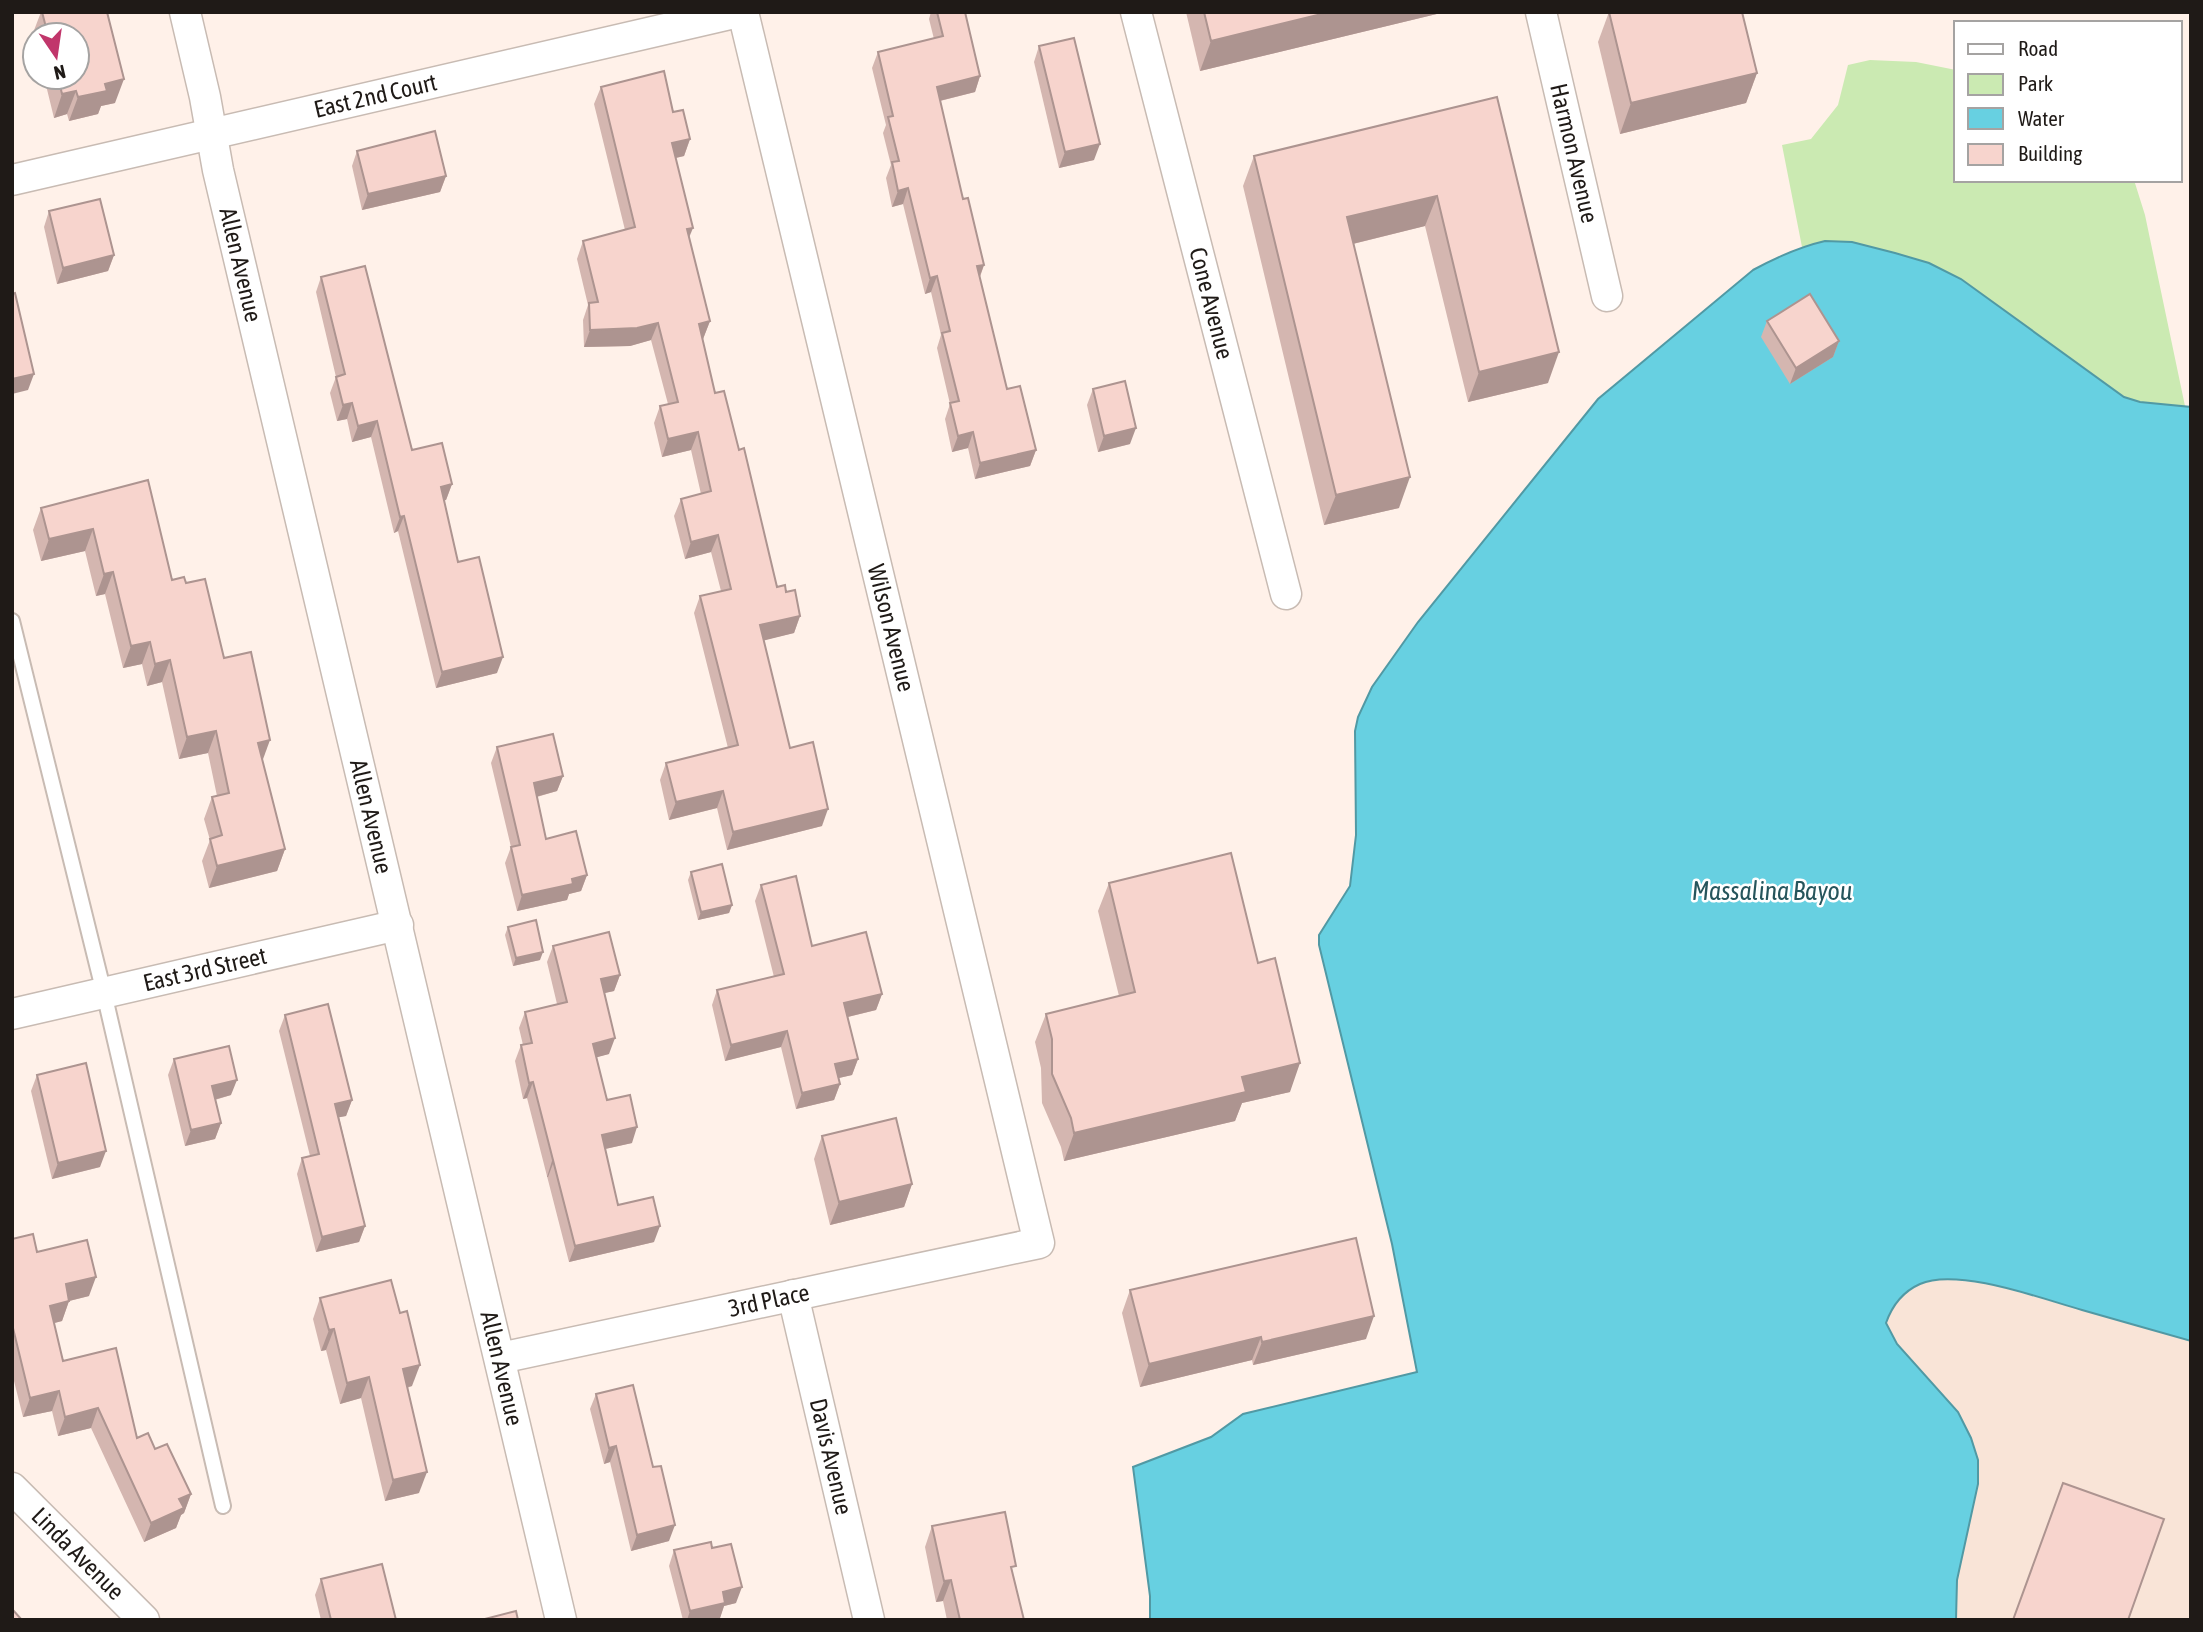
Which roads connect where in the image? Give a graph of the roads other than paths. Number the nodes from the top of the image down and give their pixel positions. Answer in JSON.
{"nodes":[{"id":1,"x":185,"y":12,"type":"edge"},
{"id":2,"x":741,"y":12,"type":"edge"},
{"id":3,"x":1136,"y":12,"type":"edge"},
{"id":4,"x":1542,"y":12,"type":"edge"},
{"id":5,"x":211,"y":133,"type":"junction"},
{"id":6,"x":12,"y":180,"type":"edge"},
{"id":7,"x":1607,"y":296,"type":"dead end"},
{"id":8,"x":1286,"y":594,"type":"dead end"},
{"id":9,"x":12,"y":621,"type":"edge"},
{"id":10,"x":398,"y":925,"type":"junction"},
{"id":11,"x":104,"y":993,"type":"junction"},
{"id":12,"x":12,"y":1014,"type":"edge"},
{"id":13,"x":1039,"y":1243,"type":"joint"},
{"id":14,"x":793,"y":1295,"type":"junction"},
{"id":15,"x":500,"y":1358,"type":"junction"},
{"id":16,"x":12,"y":1488,"type":"edge"},
{"id":17,"x":223,"y":1506,"type":"dead end"},
{"id":18,"x":144,"y":1620,"type":"edge"},
{"id":19,"x":561,"y":1620,"type":"edge"},
{"id":20,"x":869,"y":1620,"type":"edge"}],
"edges":[{"from":1,"to":5,"type":"street","name":"Allen Avenue"},
{"from":2,"to":5,"type":"street","name":"East 2nd Court"},
{"from":2,"to":13,"type":"street","name":"Wilson Avenue"},
{"from":3,"to":8,"type":"street","name":"Cone Avenue"},
{"from":4,"to":7,"type":"street","name":"Harmon Avenue"},
{"from":5,"to":6,"type":"street","name":"East 2nd Court"},
{"from":5,"to":10,"type":"street","name":"Allen Avenue"},
{"from":9,"to":11,"type":"lane"},
{"from":10,"to":11,"type":"street","name":"East 3rd Street"},
{"from":10,"to":15,"type":"street","name":"Allen Avenue"},
{"from":11,"to":12,"type":"street","name":"East 3rd Street"},
{"from":11,"to":17,"type":"lane"},
{"from":13,"to":14,"type":"street","name":"3rd Place"},
{"from":14,"to":15,"type":"street","name":"3rd Place"},
{"from":14,"to":20,"type":"street","name":"Davis Avenue"},
{"from":15,"to":19,"type":"street","name":"Allen Avenue"},
{"from":16,"to":18,"type":"street","name":"Linda Avenue"}]}
